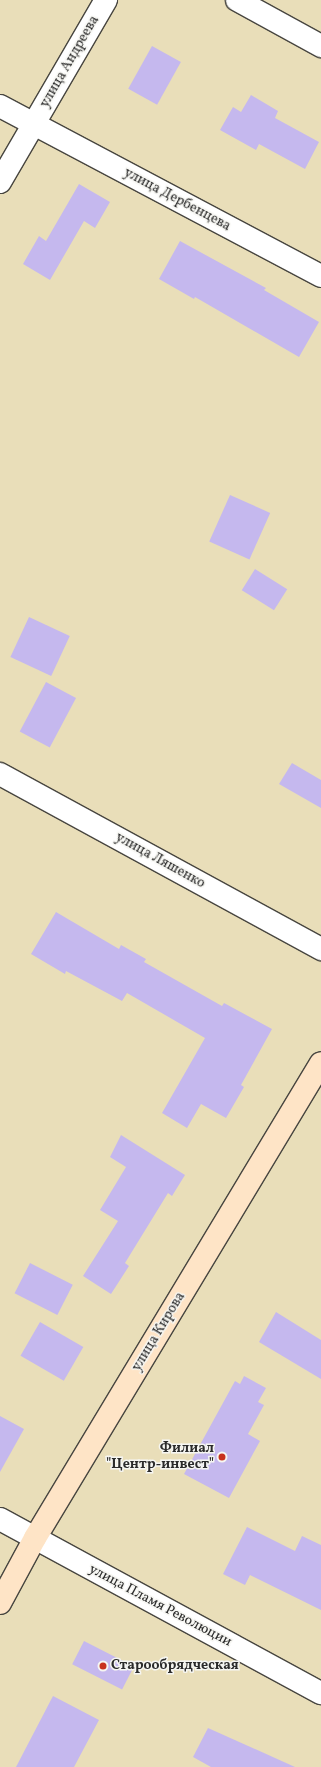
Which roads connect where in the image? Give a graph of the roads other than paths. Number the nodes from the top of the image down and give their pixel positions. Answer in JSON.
{"nodes":[{"id":1,"x":106,"y":0,"type":"edge"},
{"id":2,"x":238,"y":0,"type":"edge"},
{"id":3,"x":321,"y":46,"type":"edge"},
{"id":4,"x":0,"y":106,"type":"edge"},
{"id":5,"x":34,"y":124,"type":"junction"},
{"id":6,"x":0,"y":182,"type":"edge"},
{"id":7,"x":321,"y":276,"type":"edge"},
{"id":8,"x":0,"y":774,"type":"edge"},
{"id":9,"x":321,"y":949,"type":"edge"},
{"id":10,"x":321,"y":1063,"type":"edge"},
{"id":11,"x":0,"y":1519,"type":"edge"},
{"id":12,"x":35,"y":1538,"type":"junction"},
{"id":13,"x":0,"y":1602,"type":"edge"},
{"id":14,"x":321,"y":1693,"type":"edge"}],
"edges":[{"from":1,"to":5,"type":"street","name":"улица Андреева"},
{"from":2,"to":3,"type":"street"},
{"from":4,"to":5,"type":"street","name":"улица Андреева"},
{"from":5,"to":6,"type":"street","name":"улица Андреева"},
{"from":5,"to":7,"type":"street","name":"улица Дербенцева"},
{"from":8,"to":9,"type":"street","name":"улица Ляшенко"},
{"from":10,"to":12,"type":"main road","name":"улица Кирова"},
{"from":11,"to":12,"type":"street","name":"улица Пламя Революции"},
{"from":12,"to":13,"type":"main road","name":"улица Кирова"},
{"from":12,"to":14,"type":"street","name":"улица Пламя Революции"}]}
